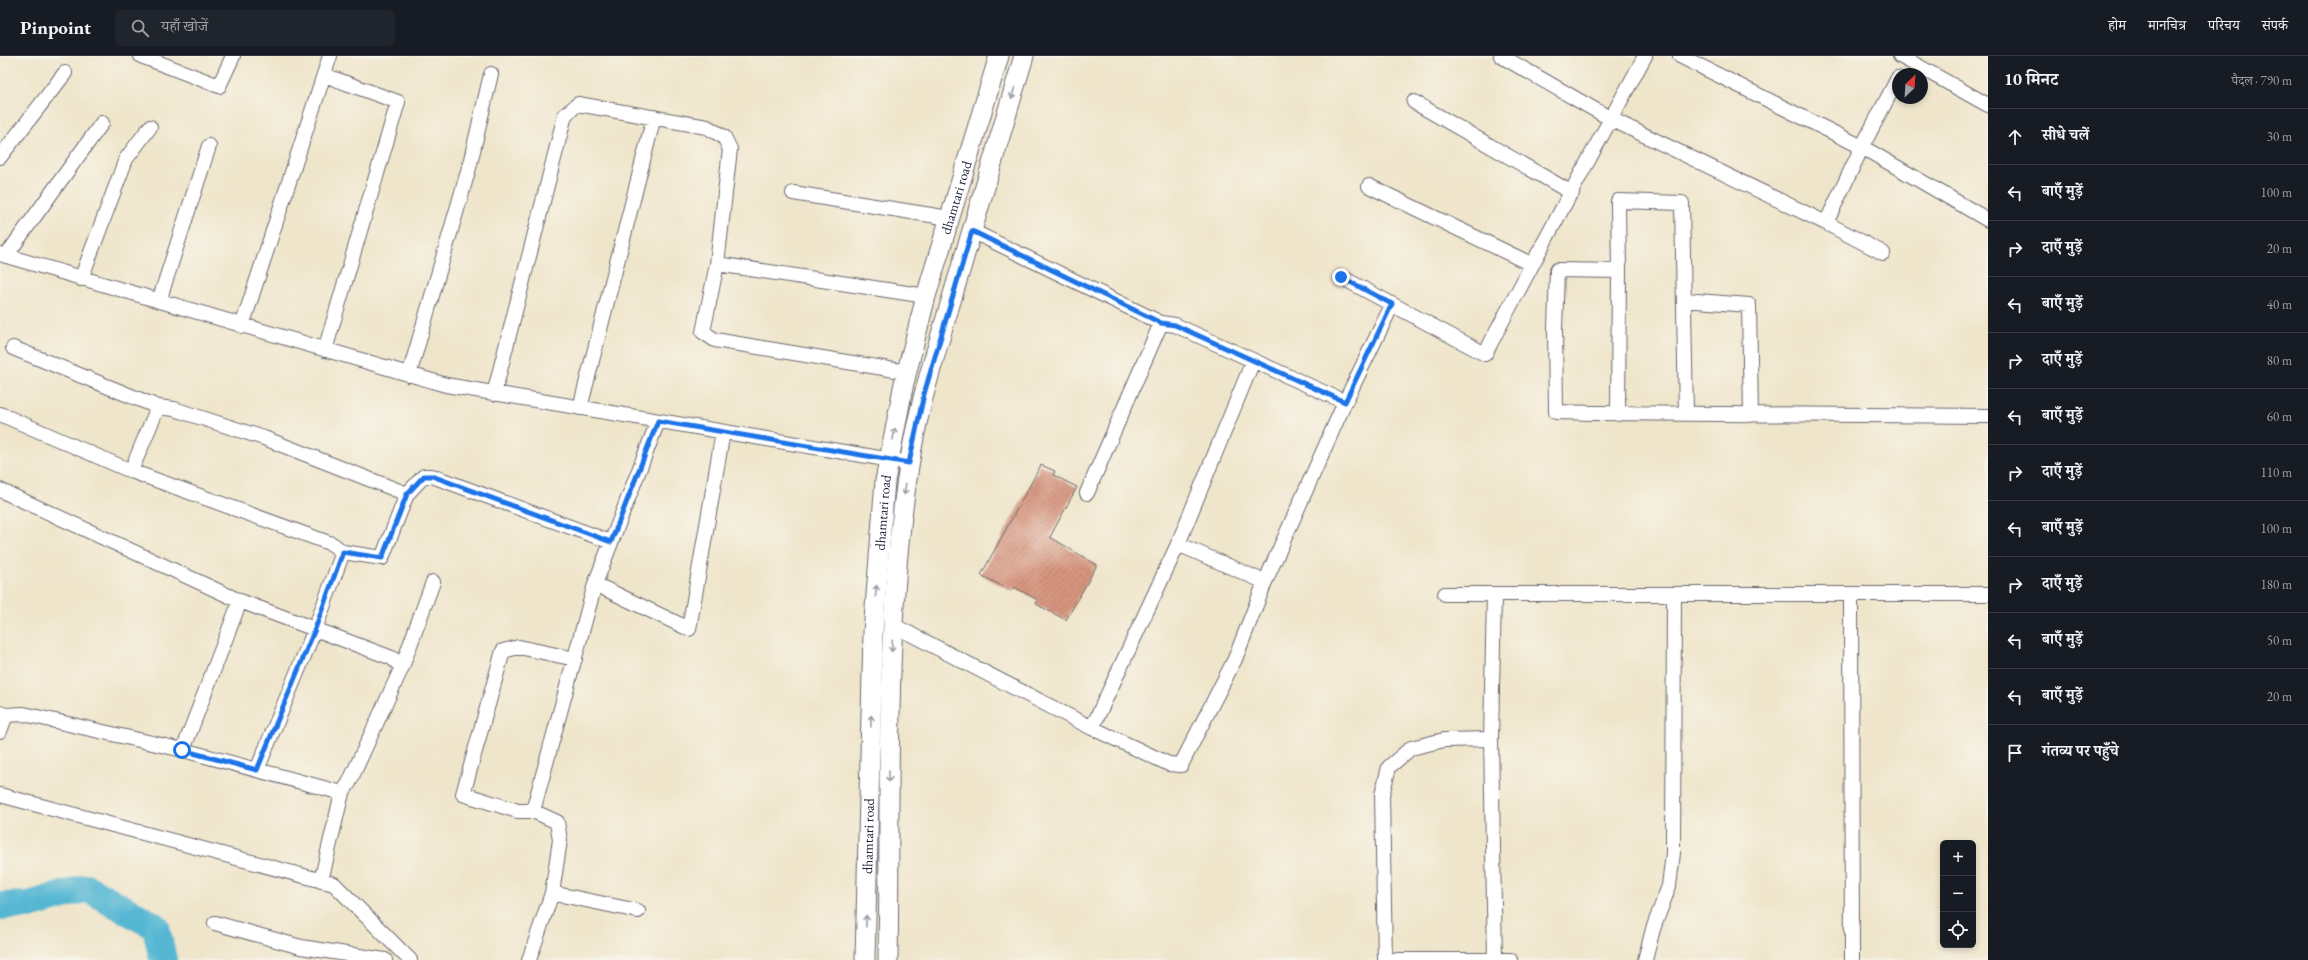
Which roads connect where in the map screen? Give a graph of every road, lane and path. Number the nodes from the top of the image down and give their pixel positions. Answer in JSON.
{"nodes":[{"id":1,"x":141,"y":56,"type":"edge"},
{"id":2,"x":233,"y":56,"type":"edge"},
{"id":3,"x":330,"y":56,"type":"edge"},
{"id":4,"x":999,"y":56,"type":"edge"},
{"id":5,"x":1024,"y":56,"type":"edge"},
{"id":6,"x":1501,"y":56,"type":"edge"},
{"id":7,"x":1645,"y":56,"type":"edge"},
{"id":8,"x":1680,"y":56,"type":"edge"},
{"id":9,"x":1906,"y":57,"type":"edge"},
{"id":10,"x":1902,"y":68,"type":"edge"},
{"id":11,"x":65,"y":73,"type":"dead end"},
{"id":12,"x":491,"y":74,"type":"dead end"},
{"id":13,"x":324,"y":75,"type":"junction"},
{"id":14,"x":1892,"y":90,"type":"edge"},
{"id":15,"x":1414,"y":102,"type":"dead end"},
{"id":16,"x":1988,"y":105,"type":"edge"},
{"id":17,"x":654,"y":116,"type":"junction"},
{"id":18,"x":1611,"y":119,"type":"junction"},
{"id":19,"x":102,"y":123,"type":"dead end"},
{"id":20,"x":150,"y":128,"type":"dead end"},
{"id":21,"x":209,"y":146,"type":"dead end"},
{"id":22,"x":1862,"y":147,"type":"junction"},
{"id":23,"x":0,"y":157,"type":"edge"},
{"id":24,"x":1369,"y":186,"type":"dead end"},
{"id":25,"x":793,"y":193,"type":"dead end"},
{"id":26,"x":1572,"y":193,"type":"junction"},
{"id":27,"x":949,"y":220,"type":"junction"},
{"id":28,"x":1988,"y":220,"type":"edge"},
{"id":29,"x":1826,"y":223,"type":"junction"},
{"id":30,"x":972,"y":231,"type":"junction"},
{"id":31,"x":1883,"y":253,"type":"dead end"},
{"id":32,"x":3,"y":255,"type":"edge"},
{"id":33,"x":717,"y":264,"type":"junction"},
{"id":34,"x":1531,"y":264,"type":"junction"},
{"id":35,"x":1619,"y":271,"type":"junction"},
{"id":36,"x":1341,"y":277,"type":"dead end"},
{"id":37,"x":81,"y":278,"type":"junction"},
{"id":38,"x":926,"y":296,"type":"junction"},
{"id":39,"x":1684,"y":300,"type":"junction"},
{"id":40,"x":159,"y":301,"type":"junction"},
{"id":41,"x":1392,"y":304,"type":"junction"},
{"id":42,"x":1161,"y":323,"type":"junction"},
{"id":43,"x":242,"y":326,"type":"junction"},
{"id":44,"x":13,"y":348,"type":"dead end"},
{"id":45,"x":325,"y":350,"type":"junction"},
{"id":46,"x":1253,"y":361,"type":"junction"},
{"id":47,"x":907,"y":372,"type":"junction"},
{"id":48,"x":409,"y":375,"type":"junction"},
{"id":49,"x":494,"y":394,"type":"junction"},
{"id":50,"x":1345,"y":402,"type":"junction"},
{"id":51,"x":158,"y":407,"type":"junction"},
{"id":52,"x":580,"y":408,"type":"junction"},
{"id":53,"x":0,"y":414,"type":"edge"},
{"id":54,"x":1618,"y":414,"type":"junction"},
{"id":55,"x":1686,"y":414,"type":"junction"},
{"id":56,"x":1751,"y":414,"type":"junction"},
{"id":57,"x":1988,"y":416,"type":"edge"},
{"id":58,"x":658,"y":421,"type":"junction"},
{"id":59,"x":723,"y":432,"type":"junction"},
{"id":60,"x":889,"y":459,"type":"junction"},
{"id":61,"x":909,"y":463,"type":"junction"},
{"id":62,"x":131,"y":472,"type":"junction"},
{"id":63,"x":0,"y":490,"type":"edge"},
{"id":64,"x":1088,"y":493,"type":"dead end"},
{"id":65,"x":407,"y":494,"type":"junction"},
{"id":66,"x":611,"y":542,"type":"junction"},
{"id":67,"x":1178,"y":544,"type":"junction"},
{"id":68,"x":343,"y":552,"type":"junction"},
{"id":69,"x":433,"y":582,"type":"dead end"},
{"id":70,"x":1265,"y":582,"type":"junction"},
{"id":71,"x":595,"y":584,"type":"junction"},
{"id":72,"x":1445,"y":594,"type":"dead end"},
{"id":73,"x":1494,"y":594,"type":"junction"},
{"id":74,"x":1674,"y":594,"type":"junction"},
{"id":75,"x":1851,"y":594,"type":"junction"},
{"id":76,"x":1988,"y":594,"type":"edge"},
{"id":77,"x":240,"y":601,"type":"junction"},
{"id":78,"x":893,"y":625,"type":"junction"},
{"id":79,"x":315,"y":629,"type":"junction"},
{"id":80,"x":575,"y":659,"type":"junction"},
{"id":81,"x":402,"y":667,"type":"junction"},
{"id":82,"x":3,"y":714,"type":"edge"},
{"id":83,"x":1092,"y":728,"type":"junction"},
{"id":84,"x":0,"y":731,"type":"edge"},
{"id":85,"x":1491,"y":739,"type":"junction"},
{"id":86,"x":182,"y":750,"type":"junction"},
{"id":87,"x":257,"y":770,"type":"junction"},
{"id":88,"x":342,"y":793,"type":"junction"},
{"id":89,"x":0,"y":795,"type":"edge"},
{"id":90,"x":533,"y":811,"type":"junction"},
{"id":91,"x":321,"y":881,"type":"junction"},
{"id":92,"x":552,"y":894,"type":"junction"},
{"id":93,"x":638,"y":912,"type":"dead end"},
{"id":94,"x":215,"y":923,"type":"dead end"},
{"id":95,"x":384,"y":960,"type":"edge"},
{"id":96,"x":410,"y":960,"type":"edge"},
{"id":97,"x":528,"y":960,"type":"edge"},
{"id":98,"x":865,"y":960,"type":"edge"},
{"id":99,"x":888,"y":960,"type":"edge"},
{"id":100,"x":1385,"y":960,"type":"edge"},
{"id":101,"x":1470,"y":960,"type":"edge"},
{"id":102,"x":1495,"y":960,"type":"edge"},
{"id":103,"x":1510,"y":960,"type":"edge"},
{"id":104,"x":1645,"y":960,"type":"edge"},
{"id":105,"x":1852,"y":960,"type":"edge"}],
"edges":[{"from":1,"to":2,"type":"street"},
{"from":3,"to":13,"type":"street"},
{"from":4,"to":27,"type":"main road","name":"dhamtari road"},
{"from":5,"to":30,"type":"main road","one_way":true},
{"from":6,"to":18,"type":"street"},
{"from":7,"to":18,"type":"street"},
{"from":8,"to":22,"type":"street"},
{"from":9,"to":10,"type":"street"},
{"from":9,"to":16,"type":"street"},
{"from":11,"to":23,"type":"street"},
{"from":12,"to":48,"type":"street"},
{"from":13,"to":43,"type":"street"},
{"from":13,"to":45,"type":"street"},
{"from":14,"to":22,"type":"street"},
{"from":15,"to":26,"type":"street"},
{"from":17,"to":33,"type":"street"},
{"from":17,"to":49,"type":"street"},
{"from":17,"to":52,"type":"street"},
{"from":18,"to":26,"type":"street"},
{"from":18,"to":29,"type":"street"},
{"from":19,"to":32,"type":"street"},
{"from":20,"to":37,"type":"street"},
{"from":21,"to":40,"type":"street"},
{"from":22,"to":28,"type":"street"},
{"from":22,"to":29,"type":"street"},
{"from":24,"to":34,"type":"street"},
{"from":25,"to":27,"type":"street"},
{"from":26,"to":34,"type":"street"},
{"from":27,"to":38,"type":"main road","name":"dhamtari road"},
{"from":29,"to":31,"type":"street"},
{"from":30,"to":42,"type":"street"},
{"from":30,"to":61,"type":"main road"},
{"from":32,"to":37,"type":"street"},
{"from":33,"to":38,"type":"street"},
{"from":33,"to":47,"type":"street"},
{"from":34,"to":41,"type":"street"},
{"from":35,"to":39,"type":"street"},
{"from":35,"to":54,"type":"street"},
{"from":35,"to":54,"type":"street"},
{"from":36,"to":41,"type":"street"},
{"from":37,"to":40,"type":"street"},
{"from":38,"to":47,"type":"main road","name":"dhamtari road"},
{"from":39,"to":55,"type":"street"},
{"from":39,"to":56,"type":"street"},
{"from":40,"to":43,"type":"street"},
{"from":41,"to":50,"type":"street"},
{"from":42,"to":46,"type":"street"},
{"from":42,"to":64,"type":"street"},
{"from":43,"to":45,"type":"street"},
{"from":44,"to":51,"type":"street"},
{"from":45,"to":48,"type":"street"},
{"from":46,"to":50,"type":"street"},
{"from":46,"to":67,"type":"street"},
{"from":60,"to":47,"type":"main road","name":"dhamtari road","one_way":true},
{"from":48,"to":49,"type":"street"},
{"from":49,"to":52,"type":"street"},
{"from":50,"to":70,"type":"street"},
{"from":51,"to":62,"type":"street"},
{"from":51,"to":65,"type":"street"},
{"from":52,"to":58,"type":"street"},
{"from":53,"to":62,"type":"street"},
{"from":54,"to":55,"type":"street"},
{"from":55,"to":56,"type":"street"},
{"from":56,"to":57,"type":"street"},
{"from":58,"to":59,"type":"street"},
{"from":58,"to":66,"type":"street"},
{"from":59,"to":60,"type":"street"},
{"from":59,"to":71,"type":"street"},
{"from":60,"to":61,"type":"street"},
{"from":98,"to":60,"type":"main road","name":"dhamtari road","one_way":true},
{"from":61,"to":78,"type":"main road","one_way":true},
{"from":62,"to":68,"type":"street"},
{"from":63,"to":77,"type":"street"},
{"from":65,"to":66,"type":"street"},
{"from":65,"to":68,"type":"street"},
{"from":66,"to":71,"type":"street"},
{"from":67,"to":70,"type":"street"},
{"from":67,"to":83,"type":"street"},
{"from":68,"to":79,"type":"street"},
{"from":69,"to":81,"type":"street"},
{"from":70,"to":83,"type":"street"},
{"from":71,"to":80,"type":"street"},
{"from":72,"to":73,"type":"street"},
{"from":73,"to":74,"type":"street"},
{"from":73,"to":85,"type":"street"},
{"from":74,"to":75,"type":"street"},
{"from":74,"to":104,"type":"street"},
{"from":75,"to":76,"type":"street"},
{"from":75,"to":105,"type":"street"},
{"from":77,"to":79,"type":"street"},
{"from":77,"to":86,"type":"street"},
{"from":78,"to":83,"type":"street"},
{"from":78,"to":99,"type":"main road","one_way":true},
{"from":79,"to":81,"type":"street"},
{"from":79,"to":87,"type":"street"},
{"from":80,"to":90,"type":"street"},
{"from":80,"to":90,"type":"street"},
{"from":81,"to":88,"type":"street"},
{"from":82,"to":84,"type":"street"},
{"from":82,"to":86,"type":"street"},
{"from":85,"to":100,"type":"street"},
{"from":85,"to":102,"type":"street"},
{"from":86,"to":87,"type":"street"},
{"from":87,"to":88,"type":"street"},
{"from":88,"to":91,"type":"street"},
{"from":89,"to":91,"type":"street"},
{"from":90,"to":92,"type":"street"},
{"from":91,"to":96,"type":"street"},
{"from":92,"to":93,"type":"street"},
{"from":92,"to":97,"type":"street"},
{"from":94,"to":95,"type":"street"},
{"from":100,"to":101,"type":"street"},
{"from":101,"to":102,"type":"street"},
{"from":102,"to":103,"type":"street"}]}
